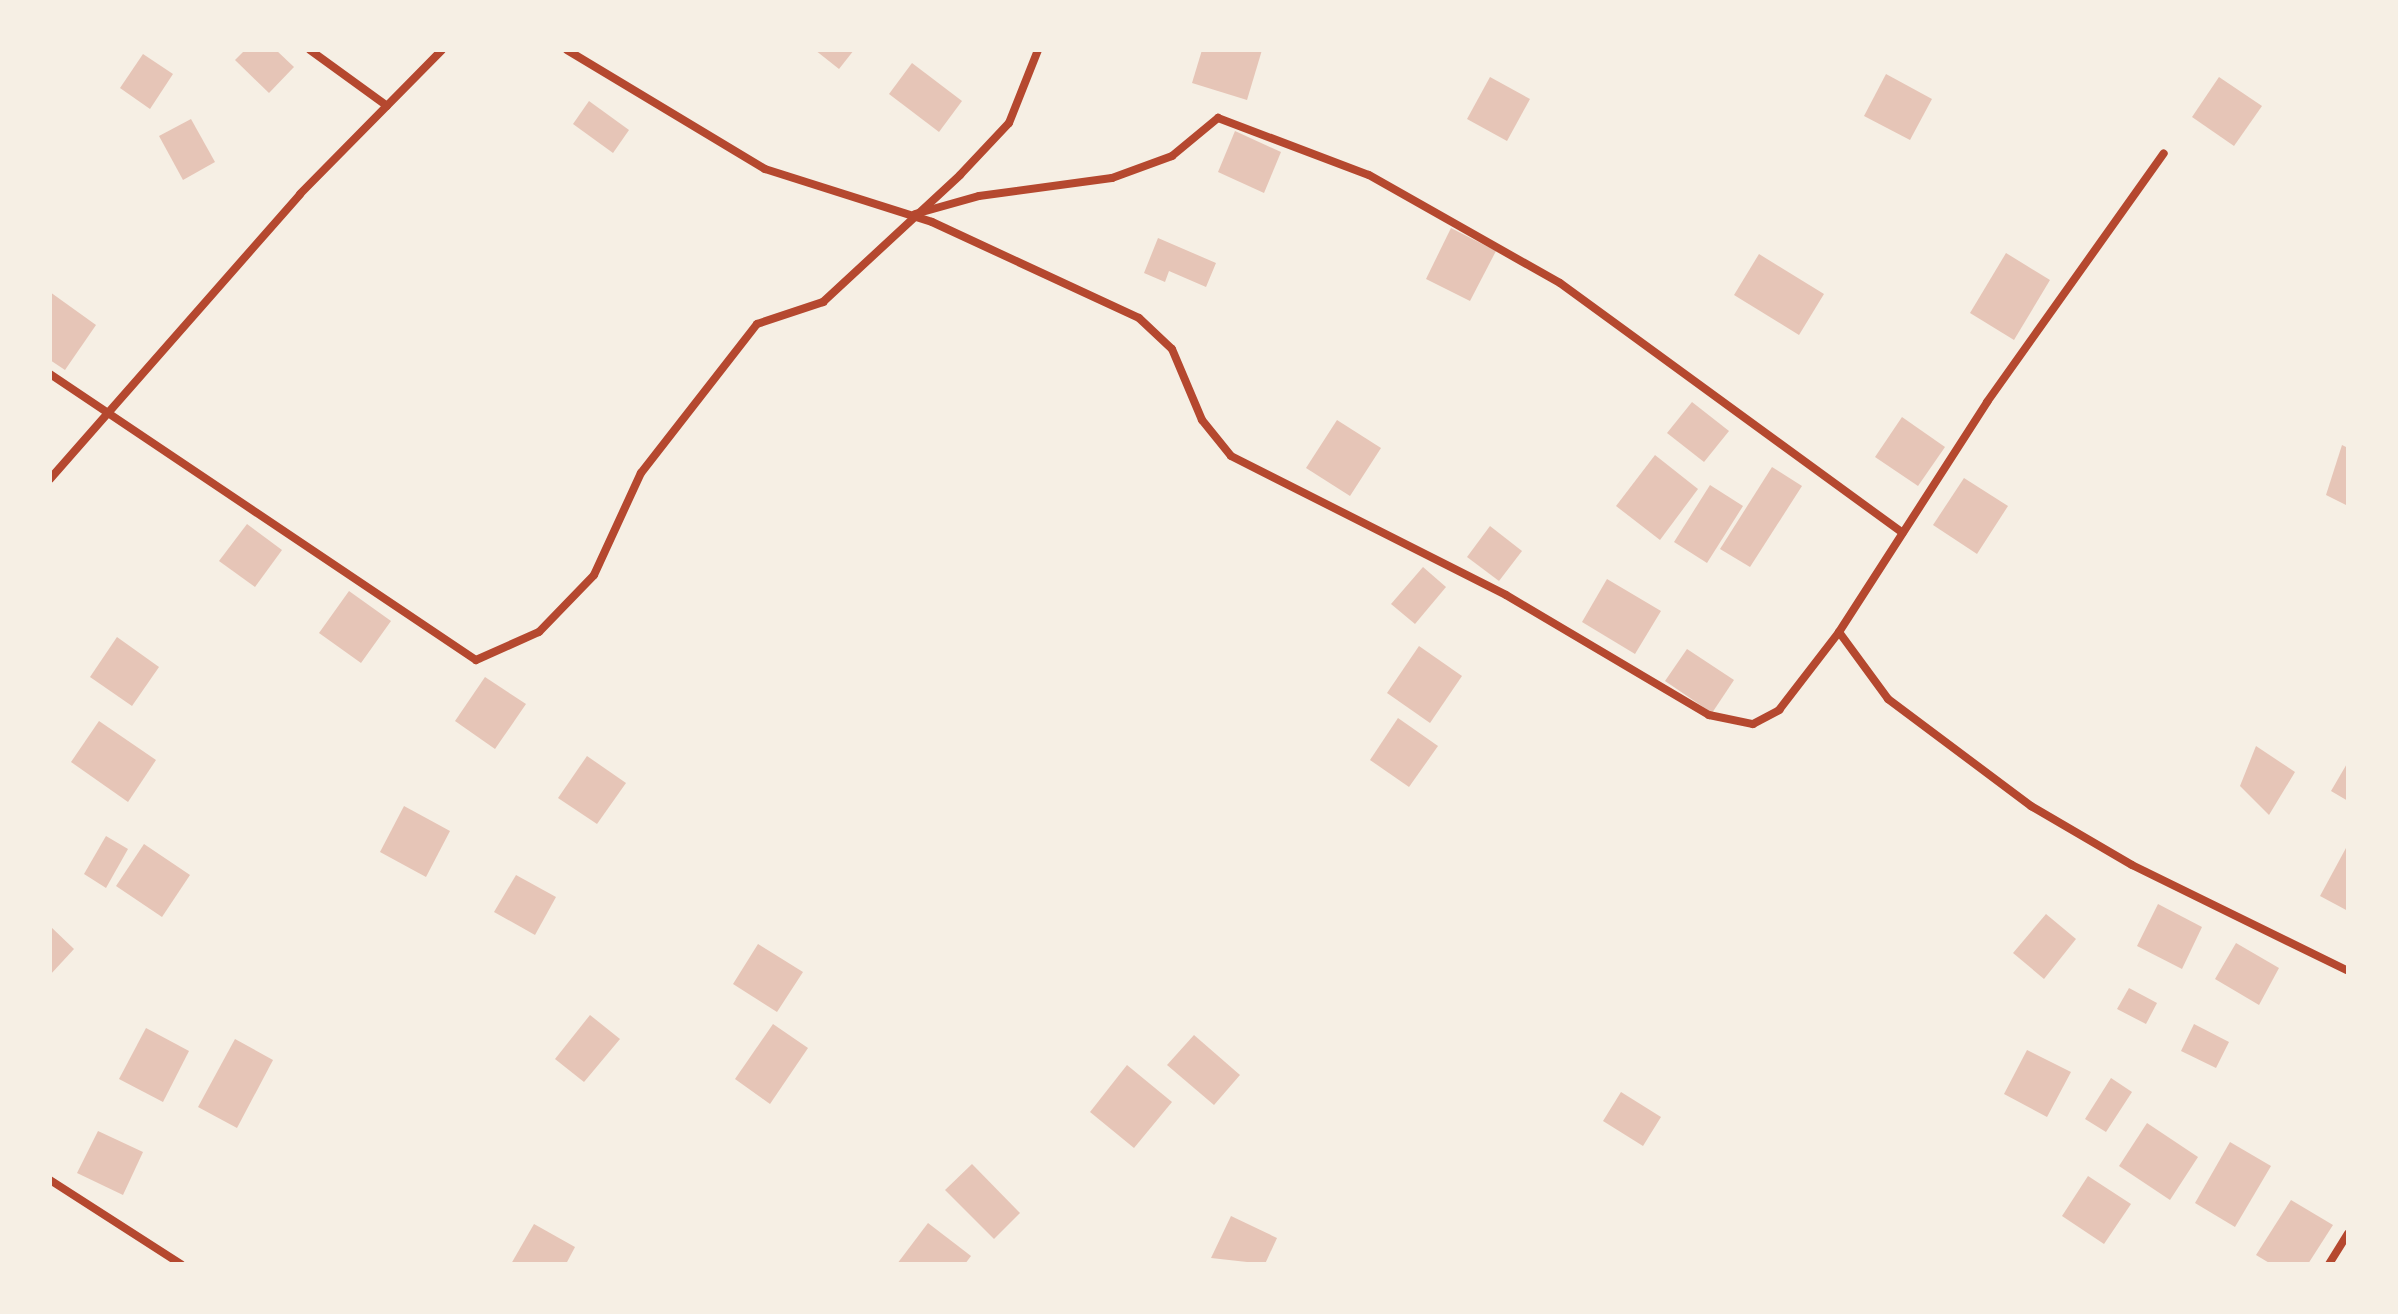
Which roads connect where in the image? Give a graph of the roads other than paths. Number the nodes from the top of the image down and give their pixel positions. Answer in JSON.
{"nodes":[{"id":1,"x":310,"y":50,"type":"edge"},
{"id":2,"x":442,"y":50,"type":"edge"},
{"id":3,"x":567,"y":50,"type":"edge"},
{"id":4,"x":1038,"y":50,"type":"edge"},
{"id":5,"x":387,"y":106,"type":"junction"},
{"id":6,"x":2164,"y":153,"type":"dead end"},
{"id":7,"x":910,"y":215,"type":"junction"},
{"id":8,"x":50,"y":374,"type":"edge"},
{"id":9,"x":106,"y":413,"type":"junction"},
{"id":10,"x":50,"y":479,"type":"edge"},
{"id":11,"x":1903,"y":533,"type":"junction"},
{"id":12,"x":1839,"y":632,"type":"junction"},
{"id":13,"x":2348,"y":971,"type":"edge"},
{"id":14,"x":50,"y":1180,"type":"edge"},
{"id":15,"x":2348,"y":1234,"type":"edge"},
{"id":16,"x":181,"y":1264,"type":"edge"},
{"id":17,"x":2329,"y":1264,"type":"edge"}],
"edges":[{"from":1,"to":5,"type":"street"},
{"from":2,"to":5,"type":"street"},
{"from":3,"to":7,"type":"street"},
{"from":4,"to":7,"type":"street"},
{"from":5,"to":9,"type":"street"},
{"from":6,"to":11,"type":"street"},
{"from":7,"to":9,"type":"street"},
{"from":7,"to":11,"type":"street"},
{"from":7,"to":12,"type":"street"},
{"from":8,"to":9,"type":"street"},
{"from":9,"to":10,"type":"street"},
{"from":11,"to":12,"type":"street"},
{"from":12,"to":13,"type":"street"},
{"from":14,"to":16,"type":"street"},
{"from":15,"to":17,"type":"street"}]}
